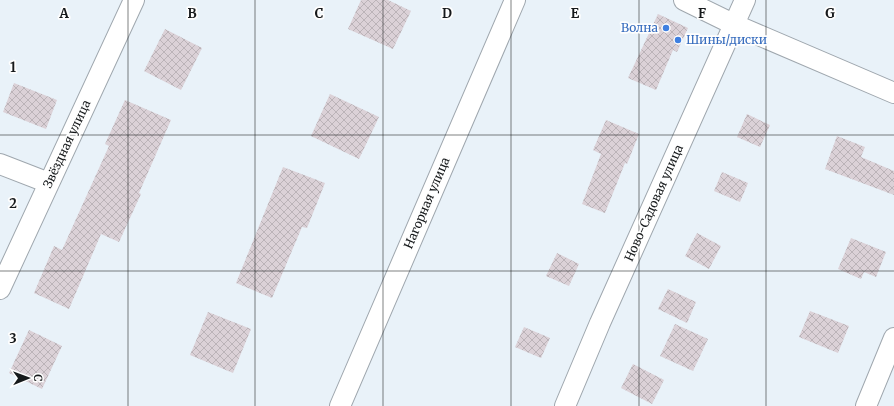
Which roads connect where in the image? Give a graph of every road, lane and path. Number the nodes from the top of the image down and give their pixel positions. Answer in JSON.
{"nodes":[{"id":1,"x":134,"y":0,"type":"edge"},
{"id":2,"x":514,"y":0,"type":"edge"},
{"id":3,"x":684,"y":0,"type":"edge"},
{"id":4,"x":745,"y":0,"type":"edge"},
{"id":5,"x":733,"y":24,"type":"junction"},
{"id":6,"x":894,"y":93,"type":"edge"},
{"id":7,"x":0,"y":164,"type":"edge"},
{"id":8,"x":48,"y":183,"type":"junction"},
{"id":9,"x":0,"y":289,"type":"edge"},
{"id":10,"x":894,"y":338,"type":"edge"},
{"id":11,"x":340,"y":406,"type":"edge"},
{"id":12,"x":565,"y":406,"type":"edge"},
{"id":13,"x":866,"y":406,"type":"edge"}],
"edges":[{"from":1,"to":8,"type":"street","name":"Звёздная улица"},
{"from":2,"to":11,"type":"street","name":"Нагорная улица"},
{"from":3,"to":5,"type":"street"},
{"from":4,"to":5,"type":"street","name":"Ново-Садовая улица"},
{"from":5,"to":6,"type":"street"},
{"from":5,"to":12,"type":"street","name":"Ново-Садовая улица"},
{"from":7,"to":8,"type":"street"},
{"from":8,"to":9,"type":"street","name":"Звёздная улица"},
{"from":10,"to":13,"type":"street"}]}
